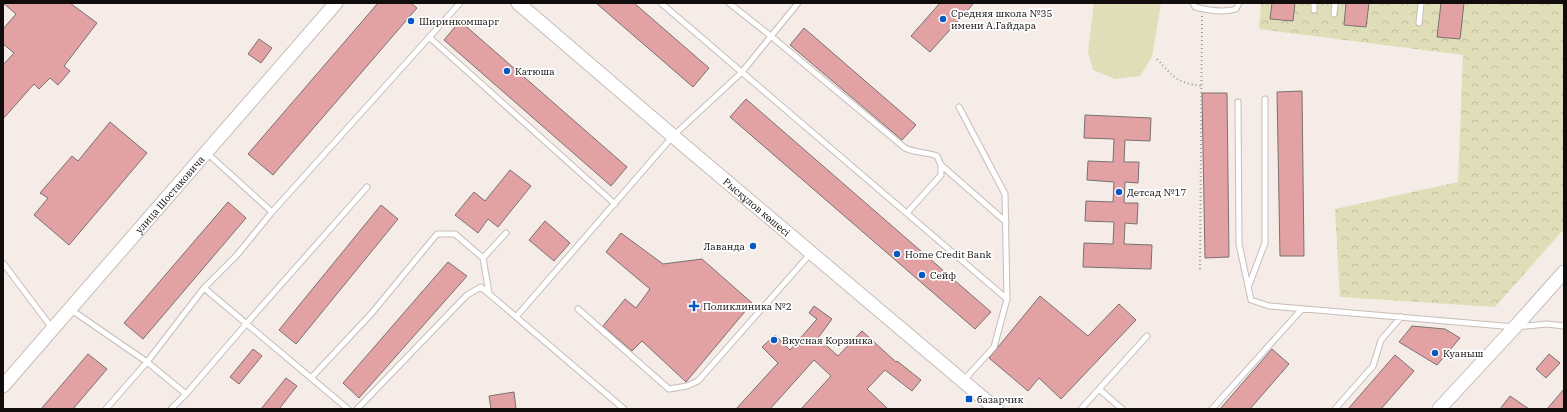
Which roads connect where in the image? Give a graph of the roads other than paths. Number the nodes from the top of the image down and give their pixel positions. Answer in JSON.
{"nodes":[{"id":1,"x":336,"y":3,"type":"edge"},
{"id":2,"x":460,"y":3,"type":"edge"},
{"id":3,"x":518,"y":3,"type":"edge"},
{"id":4,"x":661,"y":3,"type":"edge"},
{"id":5,"x":729,"y":3,"type":"edge"},
{"id":6,"x":798,"y":3,"type":"edge"},
{"id":7,"x":1193,"y":3,"type":"edge"},
{"id":8,"x":1239,"y":3,"type":"edge"},
{"id":9,"x":1314,"y":3,"type":"edge"},
{"id":10,"x":1335,"y":3,"type":"edge"},
{"id":11,"x":1422,"y":3,"type":"edge"},
{"id":12,"x":1314,"y":10,"type":"dead end"},
{"id":13,"x":1334,"y":14,"type":"dead end"},
{"id":14,"x":1419,"y":23,"type":"dead end"},
{"id":15,"x":429,"y":37,"type":"junction"},
{"id":16,"x":772,"y":37,"type":"junction"},
{"id":17,"x":742,"y":72,"type":"junction"},
{"id":18,"x":1264,"y":99,"type":"dead end"},
{"id":19,"x":1238,"y":102,"type":"dead end"},
{"id":20,"x":959,"y":107,"type":"dead end"},
{"id":21,"x":674,"y":136,"type":"junction"},
{"id":22,"x":206,"y":152,"type":"junction"},
{"id":23,"x":941,"y":165,"type":"junction"},
{"id":24,"x":367,"y":187,"type":"dead end"},
{"id":25,"x":615,"y":204,"type":"junction"},
{"id":26,"x":272,"y":212,"type":"junction"},
{"id":27,"x":907,"y":213,"type":"junction"},
{"id":28,"x":1006,"y":222,"type":"junction"},
{"id":29,"x":506,"y":233,"type":"dead end"},
{"id":30,"x":811,"y":252,"type":"junction"},
{"id":31,"x":483,"y":258,"type":"junction"},
{"id":32,"x":3,"y":263,"type":"edge"},
{"id":33,"x":1564,"y":272,"type":"edge"},
{"id":34,"x":1248,"y":286,"type":"junction"},
{"id":35,"x":204,"y":288,"type":"junction"},
{"id":36,"x":489,"y":293,"type":"junction"},
{"id":37,"x":1007,"y":299,"type":"junction"},
{"id":38,"x":70,"y":309,"type":"junction"},
{"id":39,"x":578,"y":309,"type":"dead end"},
{"id":40,"x":1302,"y":309,"type":"junction"},
{"id":41,"x":516,"y":317,"type":"junction"},
{"id":42,"x":1401,"y":317,"type":"junction"},
{"id":43,"x":247,"y":323,"type":"junction"},
{"id":44,"x":1564,"y":326,"type":"edge"},
{"id":45,"x":1516,"y":327,"type":"junction"},
{"id":46,"x":53,"y":329,"type":"junction"},
{"id":47,"x":1147,"y":336,"type":"dead end"},
{"id":48,"x":147,"y":362,"type":"junction"},
{"id":49,"x":312,"y":377,"type":"junction"},
{"id":50,"x":963,"y":381,"type":"junction"},
{"id":51,"x":3,"y":386,"type":"edge"},
{"id":52,"x":1099,"y":389,"type":"junction"},
{"id":53,"x":186,"y":394,"type":"junction"},
{"id":54,"x":1444,"y":407,"type":"edge"},
{"id":55,"x":106,"y":409,"type":"edge"},
{"id":56,"x":171,"y":409,"type":"edge"},
{"id":57,"x":348,"y":409,"type":"edge"},
{"id":58,"x":357,"y":409,"type":"edge"},
{"id":59,"x":624,"y":409,"type":"edge"},
{"id":60,"x":996,"y":409,"type":"edge"},
{"id":61,"x":1081,"y":409,"type":"edge"},
{"id":62,"x":1122,"y":409,"type":"edge"},
{"id":63,"x":1212,"y":409,"type":"edge"},
{"id":64,"x":1335,"y":409,"type":"edge"}],
"edges":[{"from":1,"to":22,"type":"street","name":"улица Шостаковича"},
{"from":2,"to":15,"type":"lane"},
{"from":3,"to":21,"type":"street","name":"Рысқұлов көшесі"},
{"from":4,"to":17,"type":"lane"},
{"from":5,"to":16,"type":"lane"},
{"from":6,"to":16,"type":"lane"},
{"from":7,"to":8,"type":"lane"},
{"from":9,"to":12,"type":"lane"},
{"from":10,"to":13,"type":"lane"},
{"from":11,"to":14,"type":"lane"},
{"from":15,"to":25,"type":"lane"},
{"from":15,"to":26,"type":"lane"},
{"from":16,"to":17,"type":"lane"},
{"from":16,"to":23,"type":"lane"},
{"from":17,"to":21,"type":"lane"},
{"from":17,"to":27,"type":"lane"},
{"from":18,"to":34,"type":"lane"},
{"from":19,"to":34,"type":"lane"},
{"from":20,"to":28,"type":"lane"},
{"from":21,"to":25,"type":"lane"},
{"from":21,"to":30,"type":"street","name":"Рысқұлов көшесі"},
{"from":22,"to":26,"type":"lane"},
{"from":22,"to":38,"type":"street","name":"улица Шостаковича"},
{"from":23,"to":27,"type":"lane"},
{"from":23,"to":28,"type":"lane"},
{"from":24,"to":43,"type":"lane"},
{"from":25,"to":41,"type":"lane"},
{"from":26,"to":35,"type":"lane"},
{"from":27,"to":37,"type":"lane"},
{"from":28,"to":37,"type":"lane"},
{"from":29,"to":31,"type":"lane"},
{"from":30,"to":39,"type":"lane"},
{"from":30,"to":50,"type":"street","name":"Рысқұлов көшесі"},
{"from":31,"to":36,"type":"lane"},
{"from":31,"to":49,"type":"lane"},
{"from":32,"to":46,"type":"lane"},
{"from":33,"to":45,"type":"street"},
{"from":34,"to":40,"type":"lane"},
{"from":35,"to":43,"type":"lane"},
{"from":35,"to":48,"type":"lane"},
{"from":36,"to":41,"type":"lane"},
{"from":36,"to":58,"type":"lane"},
{"from":37,"to":50,"type":"lane"},
{"from":38,"to":46,"type":"street","name":"улица Шостаковича"},
{"from":38,"to":48,"type":"lane"},
{"from":40,"to":42,"type":"lane"},
{"from":40,"to":63,"type":"lane"},
{"from":41,"to":59,"type":"lane"},
{"from":42,"to":45,"type":"lane"},
{"from":42,"to":64,"type":"lane"},
{"from":43,"to":49,"type":"lane"},
{"from":43,"to":53,"type":"lane"},
{"from":44,"to":45,"type":"lane"},
{"from":45,"to":54,"type":"street"},
{"from":46,"to":51,"type":"street","name":"улица Шостаковича"},
{"from":47,"to":52,"type":"lane"},
{"from":48,"to":53,"type":"lane"},
{"from":48,"to":55,"type":"lane"},
{"from":49,"to":57,"type":"lane"},
{"from":50,"to":60,"type":"street","name":"Рысқұлов көшесі"},
{"from":52,"to":61,"type":"lane"},
{"from":52,"to":62,"type":"lane"},
{"from":53,"to":56,"type":"lane"}]}
